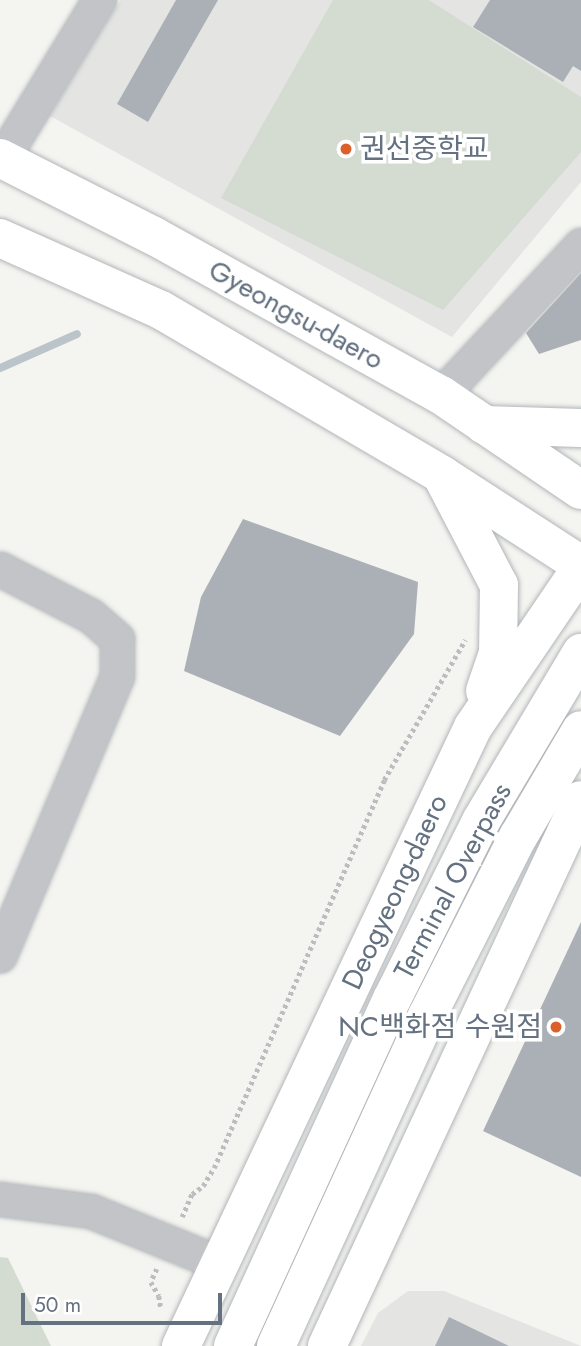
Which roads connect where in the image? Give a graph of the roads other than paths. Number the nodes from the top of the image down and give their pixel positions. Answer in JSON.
{"nodes":[{"id":1,"x":99,"y":0,"type":"edge"},
{"id":2,"x":1,"y":159,"type":"edge"},
{"id":3,"x":0,"y":237,"type":"edge"},
{"id":4,"x":581,"y":245,"type":"edge"},
{"id":5,"x":441,"y":395,"type":"junction"},
{"id":6,"x":484,"y":425,"type":"junction"},
{"id":7,"x":581,"y":428,"type":"edge"},
{"id":8,"x":442,"y":475,"type":"junction"},
{"id":9,"x":581,"y":490,"type":"edge"},
{"id":10,"x":581,"y":566,"type":"edge"},
{"id":11,"x":0,"y":569,"type":"edge"},
{"id":12,"x":581,"y":653,"type":"edge"},
{"id":13,"x":473,"y":727,"type":"junction"},
{"id":14,"x":581,"y":730,"type":"edge"},
{"id":15,"x":581,"y":800,"type":"edge"},
{"id":16,"x":0,"y":955,"type":"edge"},
{"id":17,"x":0,"y":1199,"type":"edge"},
{"id":18,"x":219,"y":1263,"type":"junction"},
{"id":19,"x":181,"y":1346,"type":"edge"},
{"id":20,"x":233,"y":1346,"type":"edge"},
{"id":21,"x":276,"y":1346,"type":"edge"},
{"id":22,"x":327,"y":1346,"type":"edge"}],
"edges":[{"from":1,"to":2,"type":"street"},
{"from":2,"to":5,"type":"main road","name":"Gyeongsu-daero"},
{"from":3,"to":8,"type":"main road"},
{"from":4,"to":5,"type":"street"},
{"from":5,"to":6,"type":"main road","name":"Gyeongsu-daero"},
{"from":6,"to":7,"type":"main road"},
{"from":6,"to":9,"type":"main road","name":"Gyeongsu-daero"},
{"from":8,"to":10,"type":"main road"},
{"from":8,"to":13,"type":"main road"},
{"from":10,"to":13,"type":"main road","name":"Deogyeong-daero"},
{"from":11,"to":16,"type":"street"},
{"from":12,"to":20,"type":"main road","name":"Terminal Overpass"},
{"from":13,"to":18,"type":"main road","name":"Deogyeong-daero"},
{"from":14,"to":21,"type":"main road","name":"Terminal Overpass"},
{"from":15,"to":22,"type":"main road"},
{"from":17,"to":18,"type":"street"},
{"from":18,"to":19,"type":"main road","name":"Deogyeong-daero"}]}
